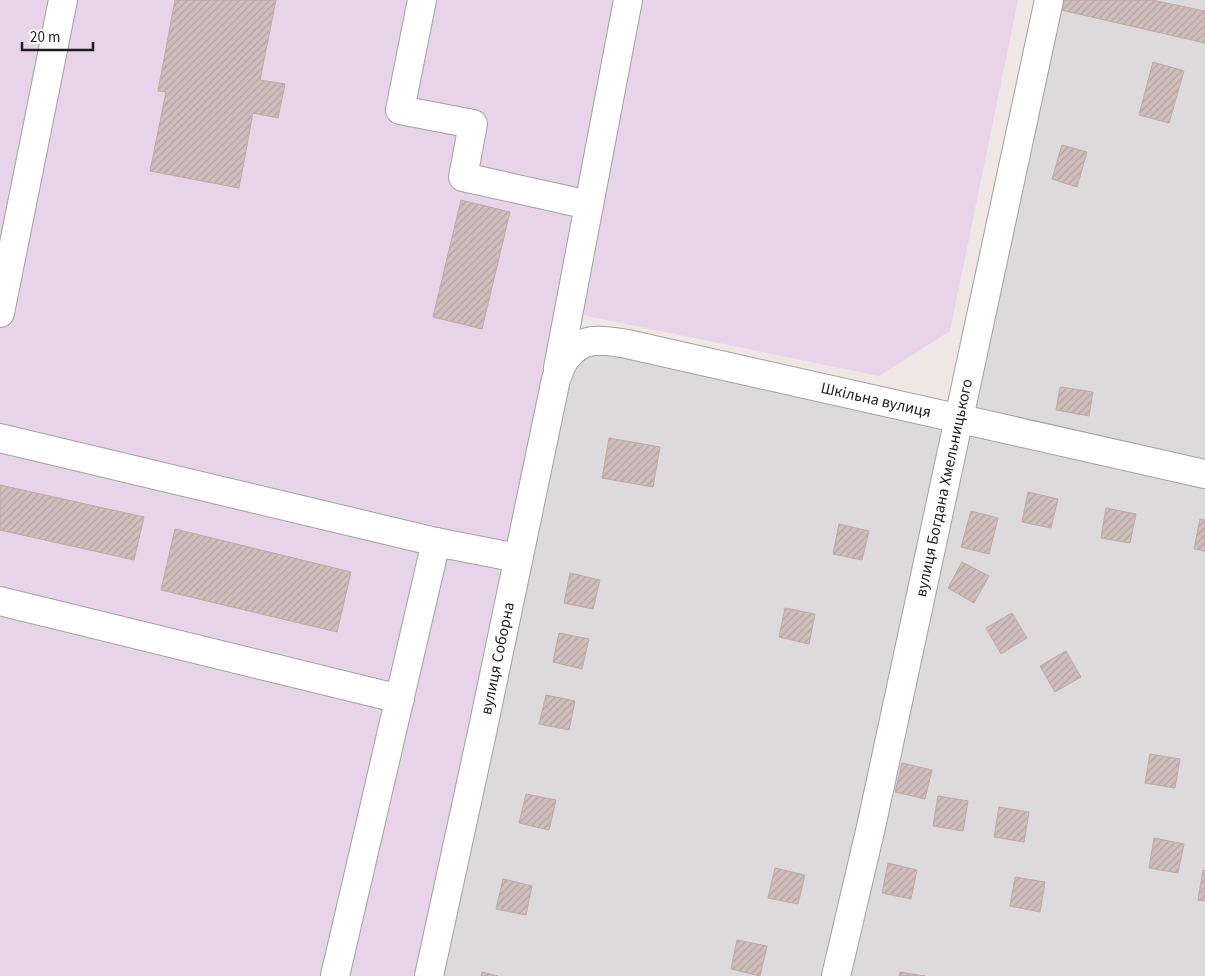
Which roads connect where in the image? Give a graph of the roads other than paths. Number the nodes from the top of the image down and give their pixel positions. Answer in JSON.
{"nodes":[{"id":1,"x":63,"y":0,"type":"edge"},
{"id":2,"x":422,"y":0,"type":"edge"},
{"id":3,"x":628,"y":0,"type":"edge"},
{"id":4,"x":1049,"y":0,"type":"edge"},
{"id":5,"x":589,"y":205,"type":"junction"},
{"id":6,"x":0,"y":313,"type":"edge"},
{"id":7,"x":577,"y":346,"type":"joint"},
{"id":8,"x":556,"y":379,"type":"junction"},
{"id":9,"x":959,"y":418,"type":"junction"},
{"id":10,"x":0,"y":438,"type":"edge"},
{"id":11,"x":1205,"y":474,"type":"edge"},
{"id":12,"x":436,"y":542,"type":"junction"},
{"id":13,"x":518,"y":558,"type":"junction"},
{"id":14,"x":0,"y":601,"type":"edge"},
{"id":15,"x":400,"y":698,"type":"junction"},
{"id":16,"x":335,"y":976,"type":"edge"},
{"id":17,"x":429,"y":976,"type":"edge"},
{"id":18,"x":836,"y":976,"type":"edge"}],
"edges":[{"from":1,"to":6,"type":"street"},
{"from":2,"to":5,"type":"street"},
{"from":3,"to":5,"type":"street"},
{"from":4,"to":9,"type":"street","name":"вулиця Богдана Хмельницького"},
{"from":5,"to":8,"type":"street"},
{"from":7,"to":8,"type":"street","name":"вулиця Соборна"},
{"from":7,"to":9,"type":"street","name":"Шкільна вулиця"},
{"from":8,"to":13,"type":"street","name":"вулиця Соборна"},
{"from":9,"to":11,"type":"street","name":"Шкільна вулиця"},
{"from":9,"to":18,"type":"street","name":"вулиця Богдана Хмельницького"},
{"from":10,"to":12,"type":"street"},
{"from":12,"to":13,"type":"street"},
{"from":12,"to":15,"type":"street"},
{"from":13,"to":17,"type":"street","name":"вулиця Соборна"},
{"from":14,"to":15,"type":"street"},
{"from":15,"to":16,"type":"street"}]}
